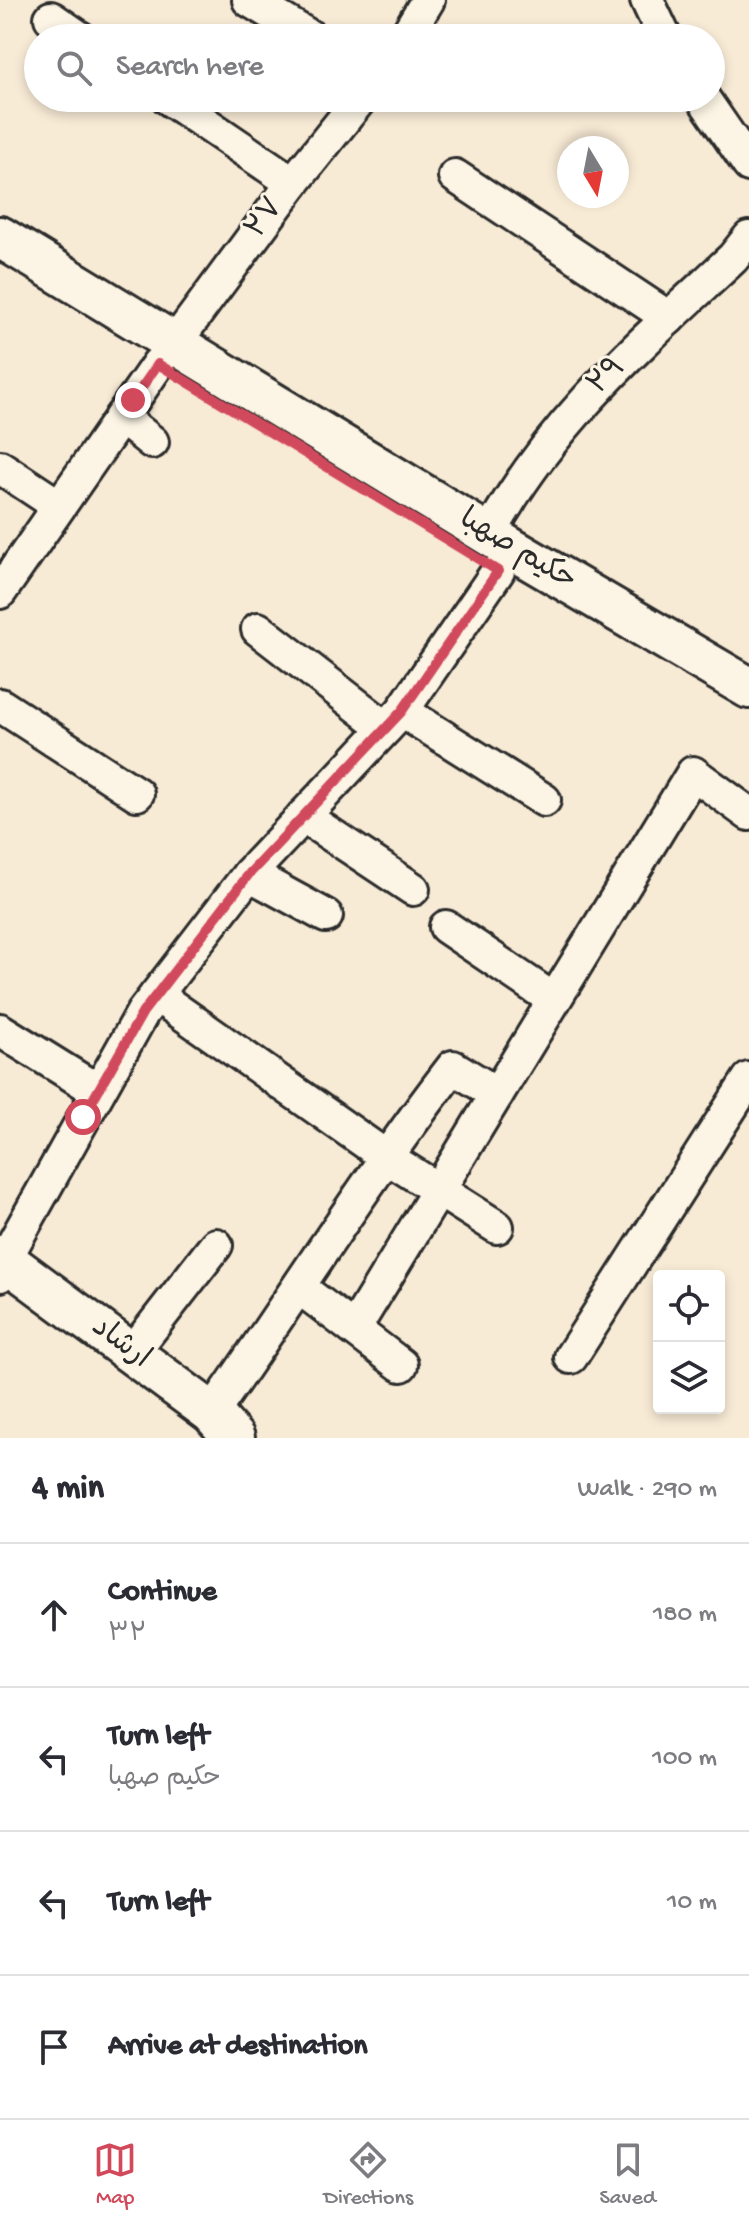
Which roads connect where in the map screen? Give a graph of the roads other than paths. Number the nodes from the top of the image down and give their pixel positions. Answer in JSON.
{"nodes":[{"id":1,"x":249,"y":0,"type":"edge"},
{"id":2,"x":428,"y":0,"type":"edge"},
{"id":3,"x":647,"y":0,"type":"edge"},
{"id":4,"x":51,"y":18,"type":"dead end"},
{"id":5,"x":60,"y":24,"type":"edge"},
{"id":6,"x":289,"y":24,"type":"edge"},
{"id":7,"x":413,"y":24,"type":"edge"},
{"id":8,"x":658,"y":24,"type":"edge"},
{"id":9,"x":189,"y":112,"type":"edge"},
{"id":10,"x":350,"y":112,"type":"edge"},
{"id":11,"x":713,"y":112,"type":"edge"},
{"id":12,"x":749,"y":165,"type":"edge"},
{"id":13,"x":455,"y":176,"type":"dead end"},
{"id":14,"x":293,"y":183,"type":"junction"},
{"id":15,"x":0,"y":237,"type":"edge"},
{"id":16,"x":749,"y":238,"type":"edge"},
{"id":17,"x":0,"y":268,"type":"edge"},
{"id":18,"x":669,"y":318,"type":"junction"},
{"id":19,"x":166,"y":354,"type":"junction"},
{"id":20,"x":121,"y":417,"type":"junction"},
{"id":21,"x":152,"y":442,"type":"dead end"},
{"id":22,"x":0,"y":467,"type":"edge"},
{"id":23,"x":59,"y":506,"type":"junction"},
{"id":24,"x":494,"y":553,"type":"junction"},
{"id":25,"x":2,"y":584,"type":"edge"},
{"id":26,"x":258,"y":629,"type":"dead end"},
{"id":27,"x":749,"y":688,"type":"edge"},
{"id":28,"x":0,"y":705,"type":"edge"},
{"id":29,"x":749,"y":713,"type":"edge"},
{"id":30,"x":394,"y":719,"type":"junction"},
{"id":31,"x":137,"y":794,"type":"dead end"},
{"id":32,"x":544,"y":800,"type":"dead end"},
{"id":33,"x":749,"y":814,"type":"edge"},
{"id":34,"x":303,"y":816,"type":"junction"},
{"id":35,"x":249,"y":874,"type":"junction"},
{"id":36,"x":413,"y":889,"type":"dead end"},
{"id":37,"x":326,"y":916,"type":"dead end"},
{"id":38,"x":446,"y":927,"type":"dead end"},
{"id":39,"x":156,"y":995,"type":"junction"},
{"id":40,"x":554,"y":1000,"type":"junction"},
{"id":41,"x":0,"y":1030,"type":"edge"},
{"id":42,"x":749,"y":1079,"type":"edge"},
{"id":43,"x":98,"y":1091,"type":"junction"},
{"id":44,"x":497,"y":1094,"type":"junction"},
{"id":45,"x":385,"y":1156,"type":"junction"},
{"id":46,"x":438,"y":1188,"type":"junction"},
{"id":47,"x":497,"y":1227,"type":"dead end"},
{"id":48,"x":216,"y":1245,"type":"dead end"},
{"id":49,"x":2,"y":1263,"type":"edge"},
{"id":50,"x":300,"y":1288,"type":"junction"},
{"id":51,"x":354,"y":1329,"type":"junction"},
{"id":52,"x":132,"y":1353,"type":"junction"},
{"id":53,"x":571,"y":1357,"type":"dead end"},
{"id":54,"x":401,"y":1365,"type":"dead end"},
{"id":55,"x":225,"y":1430,"type":"edge"}],
"edges":[{"from":1,"to":6,"type":"street"},
{"from":2,"to":7,"type":"street"},
{"from":3,"to":8,"type":"street"},
{"from":4,"to":5,"type":"street"},
{"from":9,"to":14,"type":"street"},
{"from":10,"to":14,"type":"street","name":"۲۷"},
{"from":11,"to":12,"type":"street"},
{"from":13,"to":18,"type":"street"},
{"from":14,"to":19,"type":"street","name":"۲۷"},
{"from":15,"to":19,"type":"street","name":"حکیم صهبا"},
{"from":16,"to":18,"type":"street","name":"۲۹"},
{"from":17,"to":19,"type":"street","name":"حکیم صهبا"},
{"from":18,"to":24,"type":"street","name":"۲۹"},
{"from":19,"to":20,"type":"street","name":"۲۷"},
{"from":19,"to":24,"type":"street","name":"حکیم صهبا"},
{"from":20,"to":21,"type":"street"},
{"from":20,"to":23,"type":"street","name":"۲۷"},
{"from":22,"to":23,"type":"street"},
{"from":23,"to":25,"type":"street","name":"۲۷"},
{"from":24,"to":27,"type":"street","name":"حکیم صهبا"},
{"from":24,"to":29,"type":"street","name":"حکیم صهبا"},
{"from":24,"to":30,"type":"street","name":"۲۹"},
{"from":26,"to":30,"type":"street"},
{"from":28,"to":31,"type":"street"},
{"from":30,"to":32,"type":"street"},
{"from":30,"to":34,"type":"street","name":"۲۹"},
{"from":33,"to":40,"type":"street"},
{"from":34,"to":35,"type":"street","name":"۲۹"},
{"from":34,"to":36,"type":"street"},
{"from":35,"to":37,"type":"street"},
{"from":35,"to":39,"type":"street","name":"۲۹"},
{"from":38,"to":40,"type":"street"},
{"from":39,"to":43,"type":"street","name":"۲۹"},
{"from":39,"to":45,"type":"street"},
{"from":40,"to":44,"type":"street"},
{"from":41,"to":43,"type":"street"},
{"from":42,"to":53,"type":"street"},
{"from":43,"to":49,"type":"street","name":"۲۹"},
{"from":44,"to":45,"type":"street"},
{"from":44,"to":46,"type":"street"},
{"from":45,"to":46,"type":"street"},
{"from":45,"to":50,"type":"street"},
{"from":46,"to":47,"type":"street"},
{"from":46,"to":51,"type":"street"},
{"from":48,"to":52,"type":"street"},
{"from":49,"to":52,"type":"street","name":"ارشاد"},
{"from":50,"to":51,"type":"street"},
{"from":50,"to":55,"type":"street"},
{"from":51,"to":54,"type":"street"},
{"from":52,"to":55,"type":"street","name":"ارشاد"}]}
